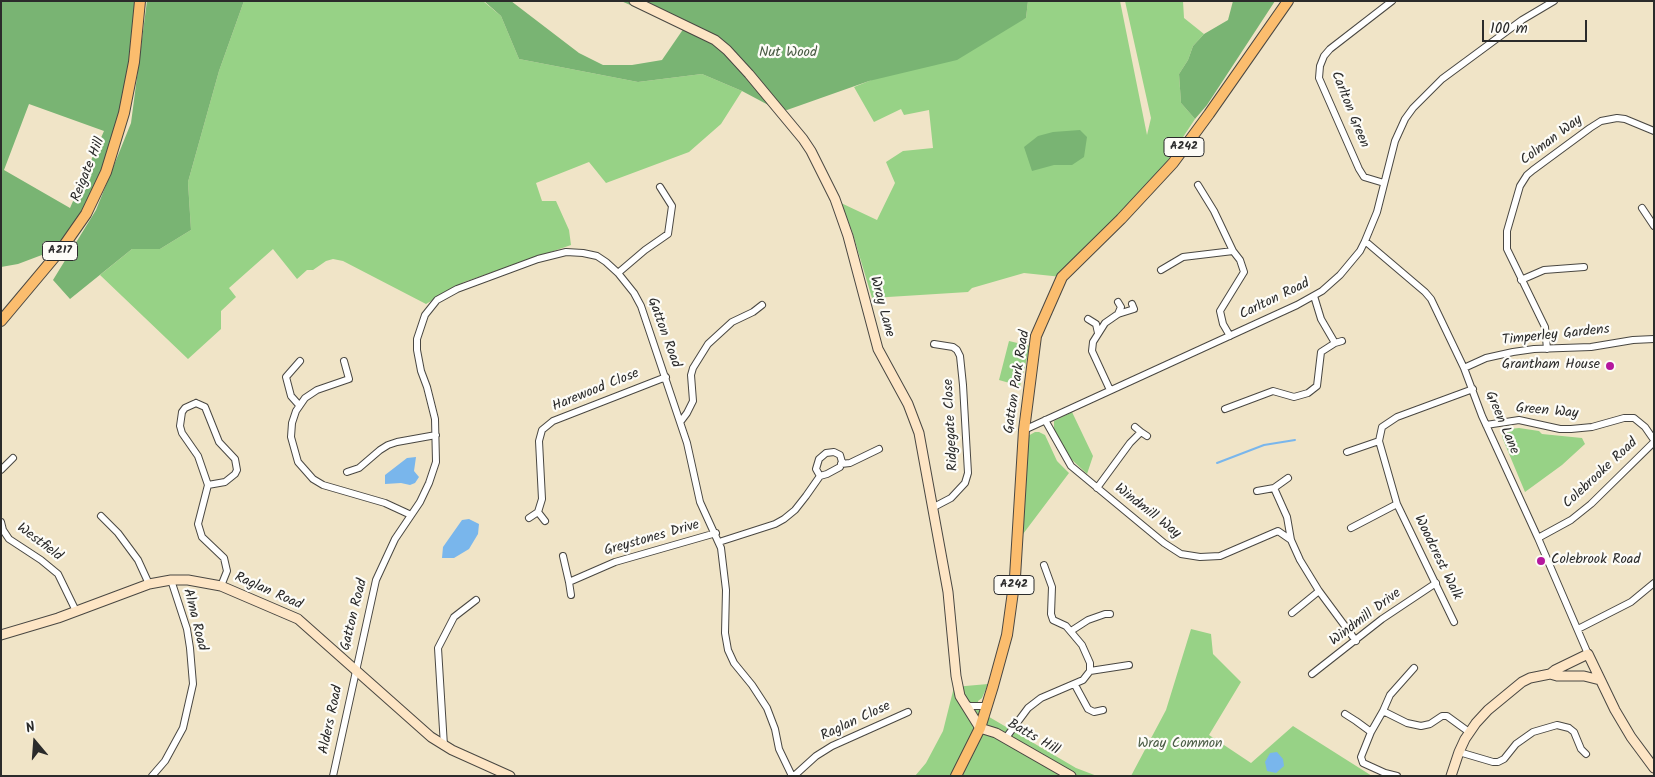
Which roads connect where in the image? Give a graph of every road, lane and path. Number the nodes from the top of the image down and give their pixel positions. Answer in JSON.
{"nodes":[{"id":1,"x":140,"y":1,"type":"edge"},
{"id":2,"x":634,"y":1,"type":"edge"},
{"id":3,"x":1288,"y":1,"type":"edge"},
{"id":4,"x":1392,"y":1,"type":"edge"},
{"id":5,"x":1554,"y":1,"type":"edge"},
{"id":6,"x":1544,"y":4,"type":"edge"},
{"id":7,"x":1654,"y":132,"type":"edge"},
{"id":8,"x":1384,"y":183,"type":"junction"},
{"id":9,"x":1198,"y":185,"type":"dead end"},
{"id":10,"x":660,"y":186,"type":"dead end"},
{"id":11,"x":1642,"y":208,"type":"dead end"},
{"id":12,"x":1654,"y":226,"type":"edge"},
{"id":13,"x":1365,"y":241,"type":"junction"},
{"id":14,"x":1233,"y":251,"type":"junction"},
{"id":15,"x":1584,"y":267,"type":"dead end"},
{"id":16,"x":1161,"y":270,"type":"dead end"},
{"id":17,"x":618,"y":273,"type":"junction"},
{"id":18,"x":1521,"y":280,"type":"junction"},
{"id":19,"x":1314,"y":296,"type":"junction"},
{"id":20,"x":1118,"y":302,"type":"dead end"},
{"id":21,"x":1132,"y":304,"type":"dead end"},
{"id":22,"x":762,"y":305,"type":"dead end"},
{"id":23,"x":1118,"y":314,"type":"junction"},
{"id":24,"x":1088,"y":319,"type":"dead end"},
{"id":25,"x":1,"y":321,"type":"edge"},
{"id":26,"x":1098,"y":333,"type":"junction"},
{"id":27,"x":1230,"y":336,"type":"junction"},
{"id":28,"x":1654,"y":338,"type":"edge"},
{"id":29,"x":1342,"y":341,"type":"dead end"},
{"id":30,"x":1335,"y":343,"type":"junction"},
{"id":31,"x":934,"y":344,"type":"dead end"},
{"id":32,"x":1547,"y":349,"type":"junction"},
{"id":33,"x":300,"y":361,"type":"dead end"},
{"id":34,"x":344,"y":361,"type":"dead end"},
{"id":35,"x":1464,"y":368,"type":"junction"},
{"id":36,"x":666,"y":377,"type":"junction"},
{"id":37,"x":1473,"y":389,"type":"junction"},
{"id":38,"x":1110,"y":390,"type":"junction"},
{"id":39,"x":299,"y":405,"type":"junction"},
{"id":40,"x":1224,"y":409,"type":"dead end"},
{"id":41,"x":1045,"y":420,"type":"junction"},
{"id":42,"x":681,"y":421,"type":"junction"},
{"id":43,"x":1486,"y":425,"type":"junction"},
{"id":44,"x":1135,"y":427,"type":"dead end"},
{"id":45,"x":1024,"y":430,"type":"junction"},
{"id":46,"x":1140,"y":432,"type":"junction"},
{"id":47,"x":436,"y":435,"type":"junction"},
{"id":48,"x":1147,"y":436,"type":"dead end"},
{"id":49,"x":1379,"y":441,"type":"junction"},
{"id":50,"x":1654,"y":441,"type":"edge"},
{"id":51,"x":879,"y":449,"type":"dead end"},
{"id":52,"x":1347,"y":452,"type":"dead end"},
{"id":53,"x":13,"y":458,"type":"dead end"},
{"id":54,"x":842,"y":464,"type":"junction"},
{"id":55,"x":1,"y":470,"type":"edge"},
{"id":56,"x":347,"y":472,"type":"dead end"},
{"id":57,"x":820,"y":476,"type":"junction"},
{"id":58,"x":1288,"y":478,"type":"dead end"},
{"id":59,"x":208,"y":485,"type":"junction"},
{"id":60,"x":1097,"y":488,"type":"junction"},
{"id":61,"x":1274,"y":488,"type":"junction"},
{"id":62,"x":1257,"y":491,"type":"dead end"},
{"id":63,"x":1397,"y":504,"type":"junction"},
{"id":64,"x":932,"y":508,"type":"junction"},
{"id":65,"x":538,"y":512,"type":"junction"},
{"id":66,"x":411,"y":515,"type":"junction"},
{"id":67,"x":101,"y":516,"type":"dead end"},
{"id":68,"x":1287,"y":517,"type":"junction"},
{"id":69,"x":528,"y":518,"type":"dead end"},
{"id":70,"x":545,"y":521,"type":"dead end"},
{"id":71,"x":1,"y":522,"type":"edge"},
{"id":72,"x":1351,"y":528,"type":"dead end"},
{"id":73,"x":1278,"y":530,"type":"junction"},
{"id":74,"x":716,"y":533,"type":"junction"},
{"id":75,"x":1538,"y":538,"type":"junction"},
{"id":76,"x":1292,"y":540,"type":"junction"},
{"id":77,"x":719,"y":542,"type":"junction"},
{"id":78,"x":563,"y":556,"type":"dead end"},
{"id":79,"x":1044,"y":565,"type":"dead end"},
{"id":80,"x":171,"y":580,"type":"junction"},
{"id":81,"x":569,"y":582,"type":"junction"},
{"id":82,"x":1436,"y":582,"type":"junction"},
{"id":83,"x":1654,"y":583,"type":"edge"},
{"id":84,"x":149,"y":584,"type":"junction"},
{"id":85,"x":221,"y":586,"type":"junction"},
{"id":86,"x":1319,"y":590,"type":"junction"},
{"id":87,"x":571,"y":595,"type":"dead end"},
{"id":88,"x":476,"y":600,"type":"dead end"},
{"id":89,"x":76,"y":611,"type":"junction"},
{"id":90,"x":1292,"y":612,"type":"dead end"},
{"id":91,"x":1110,"y":614,"type":"dead end"},
{"id":92,"x":1454,"y":622,"type":"dead end"},
{"id":93,"x":1578,"y":629,"type":"junction"},
{"id":94,"x":1071,"y":631,"type":"junction"},
{"id":95,"x":1,"y":635,"type":"edge"},
{"id":96,"x":1356,"y":641,"type":"junction"},
{"id":97,"x":1588,"y":654,"type":"junction"},
{"id":98,"x":1130,"y":665,"type":"dead end"},
{"id":99,"x":1414,"y":668,"type":"dead end"},
{"id":100,"x":355,"y":670,"type":"junction"},
{"id":101,"x":1090,"y":671,"type":"junction"},
{"id":102,"x":1312,"y":674,"type":"dead end"},
{"id":103,"x":1550,"y":674,"type":"junction"},
{"id":104,"x":1600,"y":680,"type":"junction"},
{"id":105,"x":1075,"y":685,"type":"junction"},
{"id":106,"x":963,"y":703,"type":"junction"},
{"id":107,"x":986,"y":706,"type":"junction"},
{"id":108,"x":1103,"y":710,"type":"dead end"},
{"id":109,"x":1383,"y":711,"type":"junction"},
{"id":110,"x":908,"y":712,"type":"dead end"},
{"id":111,"x":1345,"y":714,"type":"dead end"},
{"id":112,"x":980,"y":728,"type":"junction"},
{"id":113,"x":1371,"y":732,"type":"junction"},
{"id":114,"x":1469,"y":732,"type":"junction"},
{"id":115,"x":1005,"y":739,"type":"junction"},
{"id":116,"x":444,"y":746,"type":"junction"},
{"id":117,"x":1459,"y":752,"type":"junction"},
{"id":118,"x":1586,"y":754,"type":"dead end"},
{"id":119,"x":1654,"y":768,"type":"edge"},
{"id":120,"x":152,"y":776,"type":"edge"},
{"id":121,"x":333,"y":776,"type":"edge"},
{"id":122,"x":510,"y":776,"type":"edge"},
{"id":123,"x":793,"y":776,"type":"edge"},
{"id":124,"x":956,"y":776,"type":"edge"},
{"id":125,"x":1071,"y":776,"type":"edge"},
{"id":126,"x":1397,"y":776,"type":"edge"},
{"id":127,"x":1451,"y":776,"type":"edge"}],
"edges":[{"from":1,"to":25,"type":"main road","name":"Reigate Hill","number":"A217"},
{"from":2,"to":64,"type":"street","name":"Wray Lane"},
{"from":3,"to":45,"type":"main road","name":"Gatton Park Road","number":"A242"},
{"from":4,"to":8,"type":"street","name":"Carlton Green"},
{"from":5,"to":6,"type":"street","name":"Carlton Road"},
{"from":6,"to":8,"type":"street","name":"Carlton Road"},
{"from":7,"to":18,"type":"street","name":"Colman Way"},
{"from":8,"to":13,"type":"street","name":"Carlton Road"},
{"from":9,"to":14,"type":"street"},
{"from":10,"to":17,"type":"street"},
{"from":11,"to":12,"type":"street"},
{"from":13,"to":19,"type":"street","name":"Carlton Road"},
{"from":13,"to":35,"type":"street","name":"Green Lane"},
{"from":14,"to":16,"type":"street"},
{"from":14,"to":27,"type":"street"},
{"from":15,"to":18,"type":"street"},
{"from":17,"to":36,"type":"street","name":"Gatton Road"},
{"from":17,"to":47,"type":"street","name":"Gatton Road"},
{"from":18,"to":32,"type":"street","name":"Colman Way"},
{"from":19,"to":27,"type":"street","name":"Carlton Road"},
{"from":19,"to":30,"type":"street"},
{"from":20,"to":23,"type":"street"},
{"from":21,"to":23,"type":"street"},
{"from":22,"to":42,"type":"street"},
{"from":23,"to":26,"type":"street"},
{"from":24,"to":26,"type":"street"},
{"from":26,"to":38,"type":"street"},
{"from":27,"to":38,"type":"street","name":"Carlton Road"},
{"from":28,"to":32,"type":"street","name":"Timperley Gardens"},
{"from":29,"to":30,"type":"street"},
{"from":30,"to":40,"type":"street"},
{"from":31,"to":64,"type":"street","name":"Ridgegate Close"},
{"from":32,"to":35,"type":"street","name":"Timperley Gardens"},
{"from":33,"to":39,"type":"street"},
{"from":34,"to":39,"type":"street"},
{"from":35,"to":37,"type":"street","name":"Green Lane"},
{"from":36,"to":42,"type":"street","name":"Gatton Road"},
{"from":36,"to":65,"type":"street","name":"Harewood Close"},
{"from":37,"to":43,"type":"street","name":"Green Lane"},
{"from":37,"to":49,"type":"street"},
{"from":38,"to":41,"type":"street","name":"Carlton Road"},
{"from":39,"to":66,"type":"street"},
{"from":41,"to":45,"type":"street","name":"Carlton Road"},
{"from":41,"to":60,"type":"street","name":"Windmill Way"},
{"from":42,"to":74,"type":"street","name":"Gatton Road"},
{"from":43,"to":50,"type":"street","name":"Green Way"},
{"from":43,"to":75,"type":"street","name":"Green Lane"},
{"from":44,"to":46,"type":"street"},
{"from":45,"to":107,"type":"main road","name":"Gatton Park Road","number":"A242"},
{"from":46,"to":48,"type":"street"},
{"from":46,"to":60,"type":"street"},
{"from":47,"to":56,"type":"street"},
{"from":47,"to":66,"type":"street","name":"Gatton Road"},
{"from":49,"to":52,"type":"street"},
{"from":49,"to":63,"type":"street","name":"Woodcrest Walk"},
{"from":50,"to":75,"type":"street","name":"Colebrooke Road"},
{"from":51,"to":54,"type":"street"},
{"from":53,"to":55,"type":"street"},
{"from":54,"to":57,"type":"street"},
{"from":54,"to":57,"type":"street"},
{"from":57,"to":77,"type":"street"},
{"from":58,"to":61,"type":"street"},
{"from":59,"to":59,"type":"street"},
{"from":59,"to":85,"type":"street"},
{"from":60,"to":73,"type":"street","name":"Windmill Way"},
{"from":61,"to":62,"type":"street"},
{"from":61,"to":68,"type":"street"},
{"from":63,"to":72,"type":"street","name":"Woodcrest Walk"},
{"from":63,"to":82,"type":"street","name":"Woodcrest Walk"},
{"from":64,"to":106,"type":"street","name":"Wray Lane"},
{"from":65,"to":69,"type":"street"},
{"from":65,"to":70,"type":"street"},
{"from":66,"to":100,"type":"street","name":"Gatton Road"},
{"from":67,"to":84,"type":"street"},
{"from":68,"to":73,"type":"street"},
{"from":68,"to":76,"type":"street"},
{"from":71,"to":89,"type":"street","name":"Westfield"},
{"from":73,"to":76,"type":"street"},
{"from":74,"to":77,"type":"street","name":"Gatton Road"},
{"from":74,"to":81,"type":"street","name":"Greystones Drive"},
{"from":75,"to":93,"type":"street","name":"Green Lane"},
{"from":76,"to":86,"type":"street"},
{"from":77,"to":123,"type":"street","name":"Gatton Road"},
{"from":78,"to":81,"type":"street"},
{"from":79,"to":94,"type":"street"},
{"from":80,"to":84,"type":"street","name":"Raglan Road"},
{"from":80,"to":85,"type":"street","name":"Raglan Road"},
{"from":80,"to":120,"type":"street","name":"Alma Road"},
{"from":81,"to":87,"type":"street"},
{"from":82,"to":92,"type":"street","name":"Woodcrest Walk"},
{"from":82,"to":96,"type":"street","name":"Windmill Drive"},
{"from":83,"to":93,"type":"street"},
{"from":84,"to":89,"type":"street","name":"Raglan Road"},
{"from":85,"to":100,"type":"street","name":"Raglan Road"},
{"from":86,"to":90,"type":"street"},
{"from":86,"to":96,"type":"street"},
{"from":88,"to":116,"type":"street"},
{"from":89,"to":95,"type":"street","name":"Raglan Road"},
{"from":91,"to":94,"type":"street"},
{"from":93,"to":97,"type":"street","name":"Green Lane"},
{"from":94,"to":101,"type":"street"},
{"from":96,"to":102,"type":"street","name":"Windmill Drive"},
{"from":97,"to":103,"type":"street"},
{"from":97,"to":104,"type":"street"},
{"from":98,"to":101,"type":"street"},
{"from":99,"to":109,"type":"street"},
{"from":100,"to":116,"type":"street","name":"Raglan Road"},
{"from":100,"to":121,"type":"street","name":"Alders Road"},
{"from":101,"to":105,"type":"street"},
{"from":103,"to":104,"type":"street"},
{"from":103,"to":114,"type":"street"},
{"from":104,"to":119,"type":"street"},
{"from":105,"to":108,"type":"street"},
{"from":105,"to":115,"type":"street"},
{"from":106,"to":107,"type":"street"},
{"from":106,"to":112,"type":"street","name":"Wray Lane"},
{"from":107,"to":112,"type":"main road","name":"Gatton Park Road","number":"A242"},
{"from":109,"to":113,"type":"street"},
{"from":109,"to":114,"type":"street"},
{"from":110,"to":123,"type":"street","name":"Raglan Close"},
{"from":111,"to":113,"type":"street"},
{"from":112,"to":115,"type":"street","name":"Batts Hill"},
{"from":112,"to":124,"type":"main road","number":"A242"},
{"from":113,"to":126,"type":"street"},
{"from":114,"to":117,"type":"street"},
{"from":115,"to":125,"type":"street","name":"Batts Hill"},
{"from":116,"to":122,"type":"street","name":"Raglan Road"},
{"from":117,"to":118,"type":"street"},
{"from":117,"to":127,"type":"street"}]}
